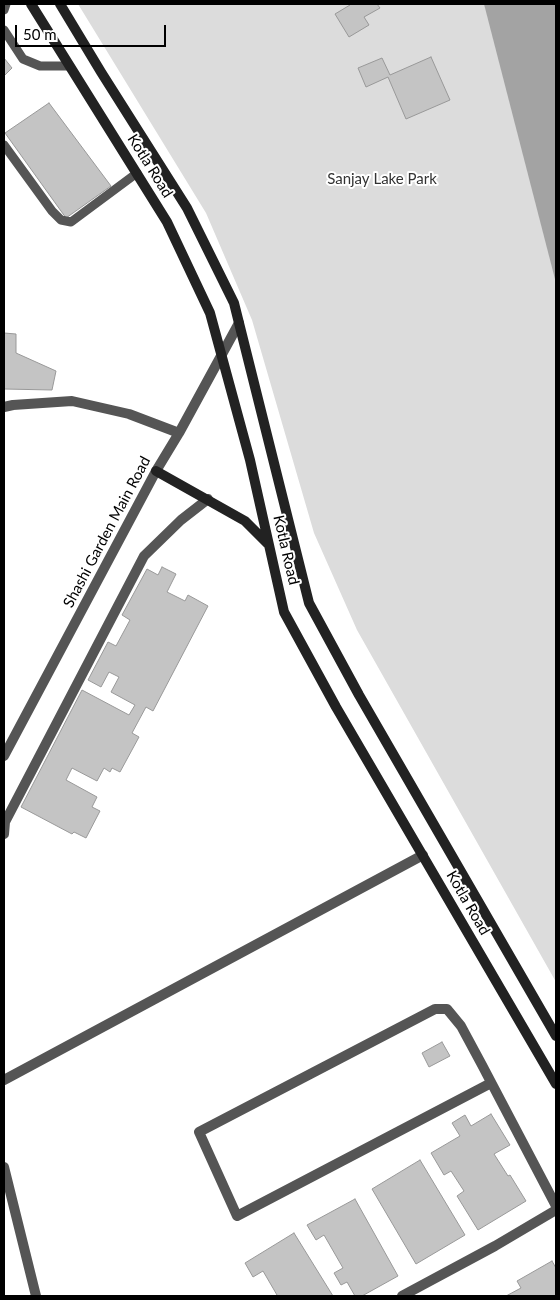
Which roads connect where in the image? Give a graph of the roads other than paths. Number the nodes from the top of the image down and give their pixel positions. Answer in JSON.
{"nodes":[{"id":1,"x":6,"y":4,"type":"edge"},
{"id":2,"x":31,"y":4,"type":"edge"},
{"id":3,"x":60,"y":4,"type":"edge"},
{"id":4,"x":4,"y":10,"type":"edge"},
{"id":5,"x":4,"y":30,"type":"edge"},
{"id":6,"x":69,"y":66,"type":"junction"},
{"id":7,"x":4,"y":145,"type":"edge"},
{"id":8,"x":137,"y":173,"type":"junction"},
{"id":9,"x":239,"y":323,"type":"junction"},
{"id":10,"x":222,"y":354,"type":"junction"},
{"id":11,"x":4,"y":407,"type":"edge"},
{"id":12,"x":179,"y":434,"type":"junction"},
{"id":13,"x":156,"y":471,"type":"junction"},
{"id":14,"x":208,"y":500,"type":"junction"},
{"id":15,"x":269,"y":545,"type":"junction"},
{"id":16,"x":4,"y":756,"type":"edge"},
{"id":17,"x":4,"y":834,"type":"edge"},
{"id":18,"x":422,"y":855,"type":"junction"},
{"id":19,"x":556,"y":1036,"type":"edge"},
{"id":20,"x":4,"y":1080,"type":"edge"},
{"id":21,"x":492,"y":1083,"type":"junction"},
{"id":22,"x":556,"y":1084,"type":"edge"},
{"id":23,"x":4,"y":1171,"type":"edge"},
{"id":24,"x":556,"y":1208,"type":"edge"},
{"id":25,"x":36,"y":1296,"type":"edge"},
{"id":26,"x":402,"y":1296,"type":"edge"}],
"edges":[{"from":1,"to":4,"type":"lane"},
{"from":2,"to":6,"type":"main road","name":"Kotla Road"},
{"from":3,"to":9,"type":"main road","name":"Kotla Road"},
{"from":5,"to":6,"type":"lane"},
{"from":6,"to":8,"type":"main road","name":"Kotla Road"},
{"from":7,"to":8,"type":"lane"},
{"from":8,"to":10,"type":"main road","name":"Kotla Road"},
{"from":9,"to":10,"type":"street","name":"Shashi Garden Main Road"},
{"from":9,"to":19,"type":"main road","name":"Kotla Road"},
{"from":10,"to":12,"type":"street","name":"Shashi Garden Main Road"},
{"from":10,"to":15,"type":"main road","name":"Kotla Road"},
{"from":11,"to":12,"type":"street"},
{"from":12,"to":13,"type":"street","name":"Shashi Garden Main Road"},
{"from":13,"to":14,"type":"main road"},
{"from":13,"to":16,"type":"street","name":"Shashi Garden Main Road"},
{"from":14,"to":15,"type":"main road"},
{"from":14,"to":17,"type":"street"},
{"from":15,"to":18,"type":"main road","name":"Kotla Road"},
{"from":18,"to":20,"type":"street"},
{"from":18,"to":22,"type":"main road","name":"Kotla Road"},
{"from":21,"to":21,"type":"street"},
{"from":21,"to":24,"type":"street"},
{"from":23,"to":25,"type":"street"},
{"from":24,"to":26,"type":"street"}]}
